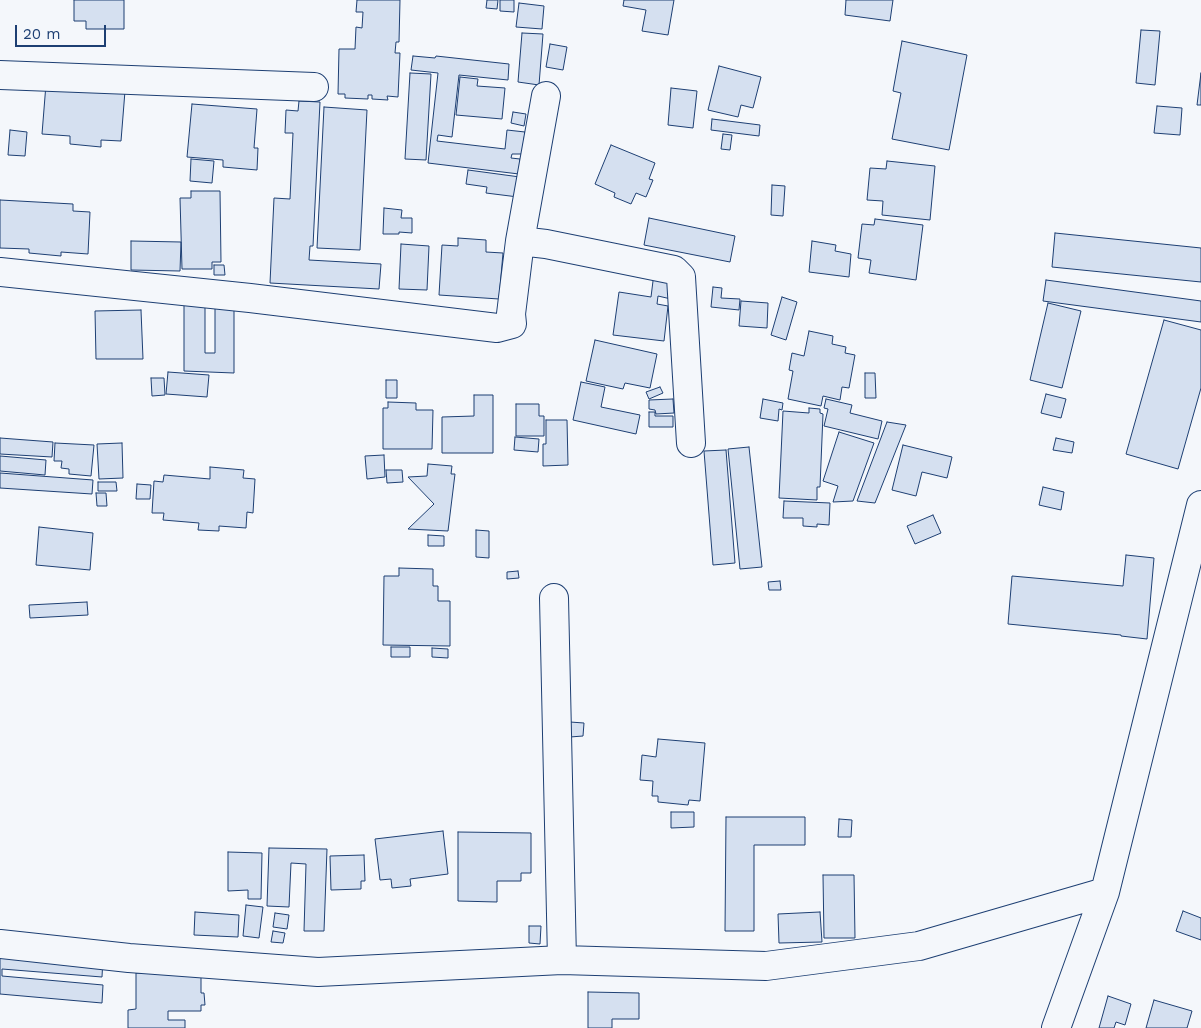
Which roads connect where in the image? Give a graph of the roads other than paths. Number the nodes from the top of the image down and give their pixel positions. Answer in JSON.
{"nodes":[{"id":1,"x":0,"y":75,"type":"edge"},
{"id":2,"x":314,"y":87,"type":"dead end"},
{"id":3,"x":546,"y":96,"type":"dead end"},
{"id":4,"x":520,"y":241,"type":"junction"},
{"id":5,"x":0,"y":272,"type":"edge"},
{"id":6,"x":691,"y":442,"type":"dead end"},
{"id":7,"x":1201,"y":505,"type":"edge"},
{"id":8,"x":1197,"y":534,"type":"edge"},
{"id":9,"x":554,"y":598,"type":"dead end"},
{"id":10,"x":1105,"y":892,"type":"junction"},
{"id":11,"x":0,"y":944,"type":"edge"},
{"id":12,"x":562,"y":960,"type":"junction"},
{"id":13,"x":1056,"y":1028,"type":"edge"}],
"edges":[{"from":1,"to":2,"type":"street"},
{"from":3,"to":4,"type":"street"},
{"from":4,"to":5,"type":"street"},
{"from":4,"to":6,"type":"street"},
{"from":7,"to":8,"type":"street"},
{"from":8,"to":10,"type":"street"},
{"from":9,"to":12,"type":"street"},
{"from":10,"to":12,"type":"street"},
{"from":10,"to":13,"type":"street"},
{"from":11,"to":12,"type":"street"}]}
